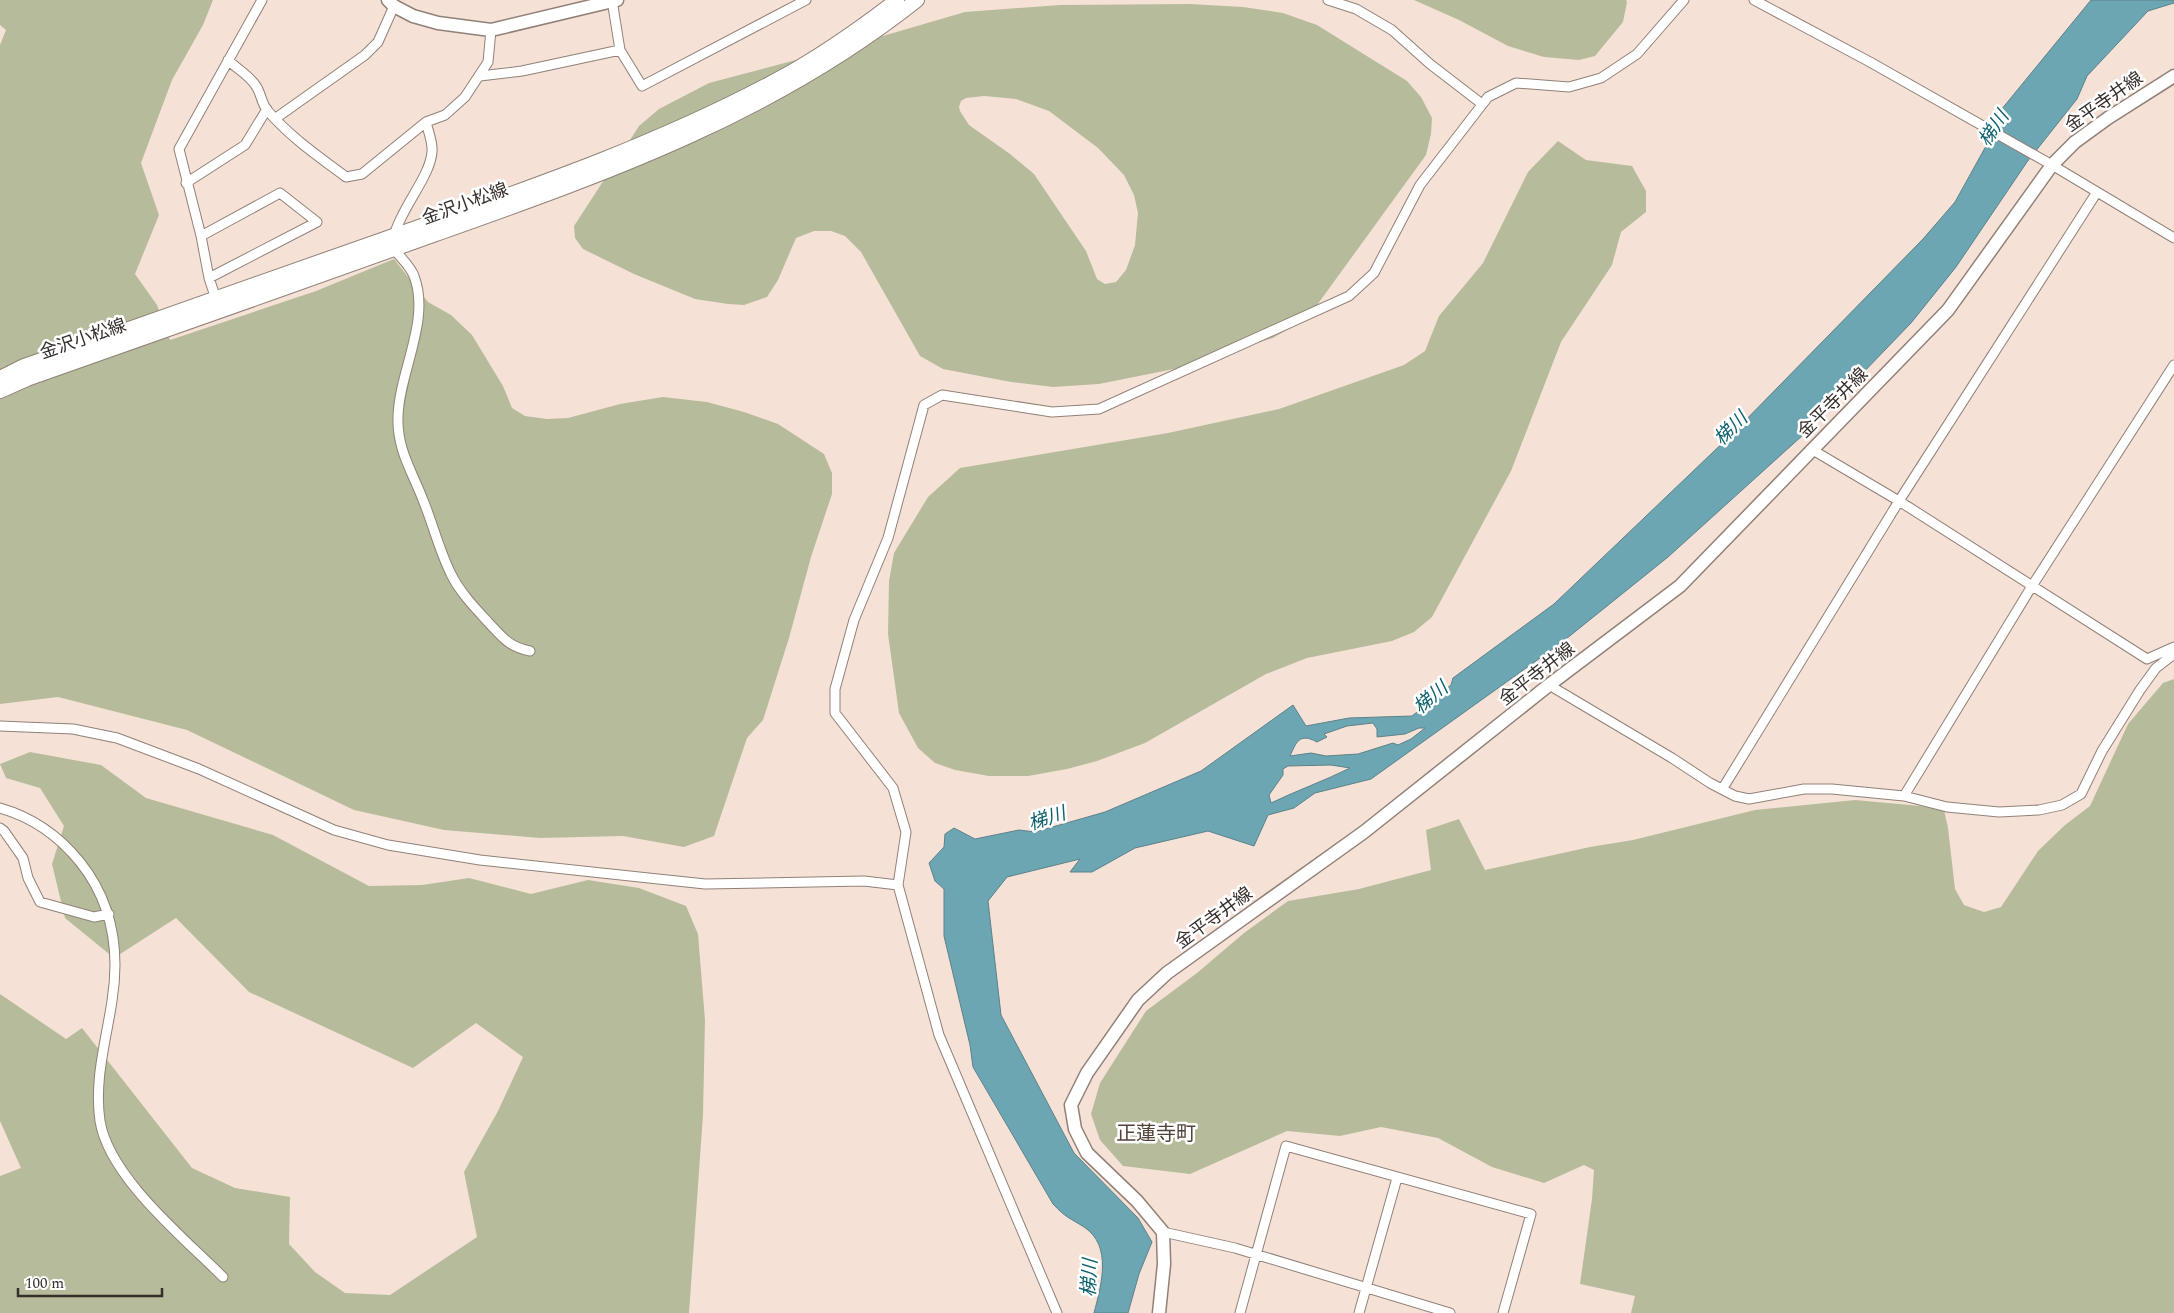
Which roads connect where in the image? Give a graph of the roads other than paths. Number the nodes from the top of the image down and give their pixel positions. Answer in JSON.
{"nodes":[{"id":1,"x":262,"y":0,"type":"edge"},
{"id":2,"x":614,"y":0,"type":"edge"},
{"id":3,"x":806,"y":0,"type":"edge"},
{"id":4,"x":897,"y":0,"type":"edge"},
{"id":5,"x":917,"y":0,"type":"edge"},
{"id":6,"x":1328,"y":0,"type":"edge"},
{"id":7,"x":1684,"y":0,"type":"edge"},
{"id":8,"x":1754,"y":0,"type":"edge"},
{"id":9,"x":391,"y":3,"type":"edge"},
{"id":10,"x":491,"y":30,"type":"junction"},
{"id":11,"x":620,"y":50,"type":"junction"},
{"id":12,"x":228,"y":60,"type":"junction"},
{"id":13,"x":480,"y":76,"type":"junction"},
{"id":14,"x":2174,"y":76,"type":"edge"},
{"id":15,"x":1482,"y":104,"type":"junction"},
{"id":16,"x":266,"y":109,"type":"junction"},
{"id":17,"x":276,"y":118,"type":"junction"},
{"id":18,"x":426,"y":122,"type":"junction"},
{"id":19,"x":2052,"y":165,"type":"junction"},
{"id":20,"x":186,"y":182,"type":"junction"},
{"id":21,"x":2096,"y":192,"type":"junction"},
{"id":22,"x":201,"y":236,"type":"junction"},
{"id":23,"x":2174,"y":238,"type":"edge"},
{"id":24,"x":394,"y":243,"type":"junction"},
{"id":25,"x":209,"y":278,"type":"junction"},
{"id":26,"x":216,"y":299,"type":"junction"},
{"id":27,"x":2174,"y":365,"type":"edge"},
{"id":28,"x":0,"y":378,"type":"edge"},
{"id":29,"x":0,"y":391,"type":"edge"},
{"id":30,"x":1811,"y":449,"type":"junction"},
{"id":31,"x":1899,"y":501,"type":"junction"},
{"id":32,"x":2032,"y":586,"type":"junction"},
{"id":33,"x":2174,"y":646,"type":"edge"},
{"id":34,"x":530,"y":650,"type":"dead end"},
{"id":35,"x":2174,"y":654,"type":"edge"},
{"id":36,"x":1549,"y":685,"type":"junction"},
{"id":37,"x":0,"y":726,"type":"edge"},
{"id":38,"x":1723,"y":788,"type":"junction"},
{"id":39,"x":1904,"y":796,"type":"junction"},
{"id":40,"x":0,"y":808,"type":"edge"},
{"id":41,"x":0,"y":828,"type":"edge"},
{"id":42,"x":898,"y":885,"type":"junction"},
{"id":43,"x":109,"y":914,"type":"junction"},
{"id":44,"x":1397,"y":1178,"type":"junction"},
{"id":45,"x":1163,"y":1232,"type":"junction"},
{"id":46,"x":1256,"y":1255,"type":"junction"},
{"id":47,"x":223,"y":1277,"type":"dead end"},
{"id":48,"x":1367,"y":1288,"type":"junction"},
{"id":49,"x":1057,"y":1313,"type":"edge"},
{"id":50,"x":1159,"y":1313,"type":"edge"},
{"id":51,"x":1240,"y":1313,"type":"edge"},
{"id":52,"x":1359,"y":1313,"type":"edge"},
{"id":53,"x":1450,"y":1313,"type":"edge"},
{"id":54,"x":1503,"y":1313,"type":"edge"}],
"edges":[{"from":1,"to":12,"type":"street"},
{"from":2,"to":10,"type":"main road"},
{"from":2,"to":11,"type":"street"},
{"from":3,"to":11,"type":"street"},
{"from":4,"to":24,"type":"main road","name":"金沢小松線"},
{"from":5,"to":24,"type":"main road","name":"金沢小松線"},
{"from":6,"to":15,"type":"street"},
{"from":7,"to":15,"type":"street"},
{"from":8,"to":19,"type":"street"},
{"from":9,"to":10,"type":"main road"},
{"from":9,"to":17,"type":"street"},
{"from":10,"to":13,"type":"street"},
{"from":11,"to":13,"type":"street"},
{"from":12,"to":16,"type":"street"},
{"from":12,"to":20,"type":"street"},
{"from":13,"to":18,"type":"street"},
{"from":14,"to":19,"type":"main road","name":"金平寺井線"},
{"from":15,"to":42,"type":"street"},
{"from":16,"to":17,"type":"street"},
{"from":16,"to":20,"type":"street"},
{"from":17,"to":18,"type":"street"},
{"from":18,"to":24,"type":"street"},
{"from":19,"to":21,"type":"street"},
{"from":19,"to":30,"type":"main road","name":"金平寺井線"},
{"from":20,"to":22,"type":"street"},
{"from":21,"to":23,"type":"street"},
{"from":21,"to":31,"type":"street"},
{"from":22,"to":25,"type":"street"},
{"from":22,"to":25,"type":"street"},
{"from":24,"to":26,"type":"main road","name":"金沢小松線"},
{"from":24,"to":29,"type":"main road","name":"金沢小松線"},
{"from":24,"to":34,"type":"street"},
{"from":25,"to":26,"type":"street"},
{"from":26,"to":28,"type":"main road","name":"金沢小松線"},
{"from":27,"to":32,"type":"street"},
{"from":30,"to":31,"type":"street"},
{"from":30,"to":36,"type":"main road","name":"金平寺井線"},
{"from":31,"to":32,"type":"street"},
{"from":31,"to":38,"type":"street"},
{"from":32,"to":33,"type":"street"},
{"from":32,"to":39,"type":"street"},
{"from":35,"to":39,"type":"street"},
{"from":36,"to":38,"type":"street"},
{"from":36,"to":45,"type":"main road","name":"金平寺井線"},
{"from":37,"to":42,"type":"street"},
{"from":38,"to":39,"type":"street"},
{"from":40,"to":43,"type":"street"},
{"from":41,"to":43,"type":"street"},
{"from":42,"to":49,"type":"street"},
{"from":43,"to":47,"type":"street"},
{"from":44,"to":46,"type":"street"},
{"from":44,"to":48,"type":"street"},
{"from":44,"to":54,"type":"street"},
{"from":45,"to":46,"type":"street"},
{"from":45,"to":50,"type":"main road"},
{"from":46,"to":48,"type":"street"},
{"from":46,"to":51,"type":"street"},
{"from":48,"to":52,"type":"street"},
{"from":48,"to":53,"type":"street"}]}
